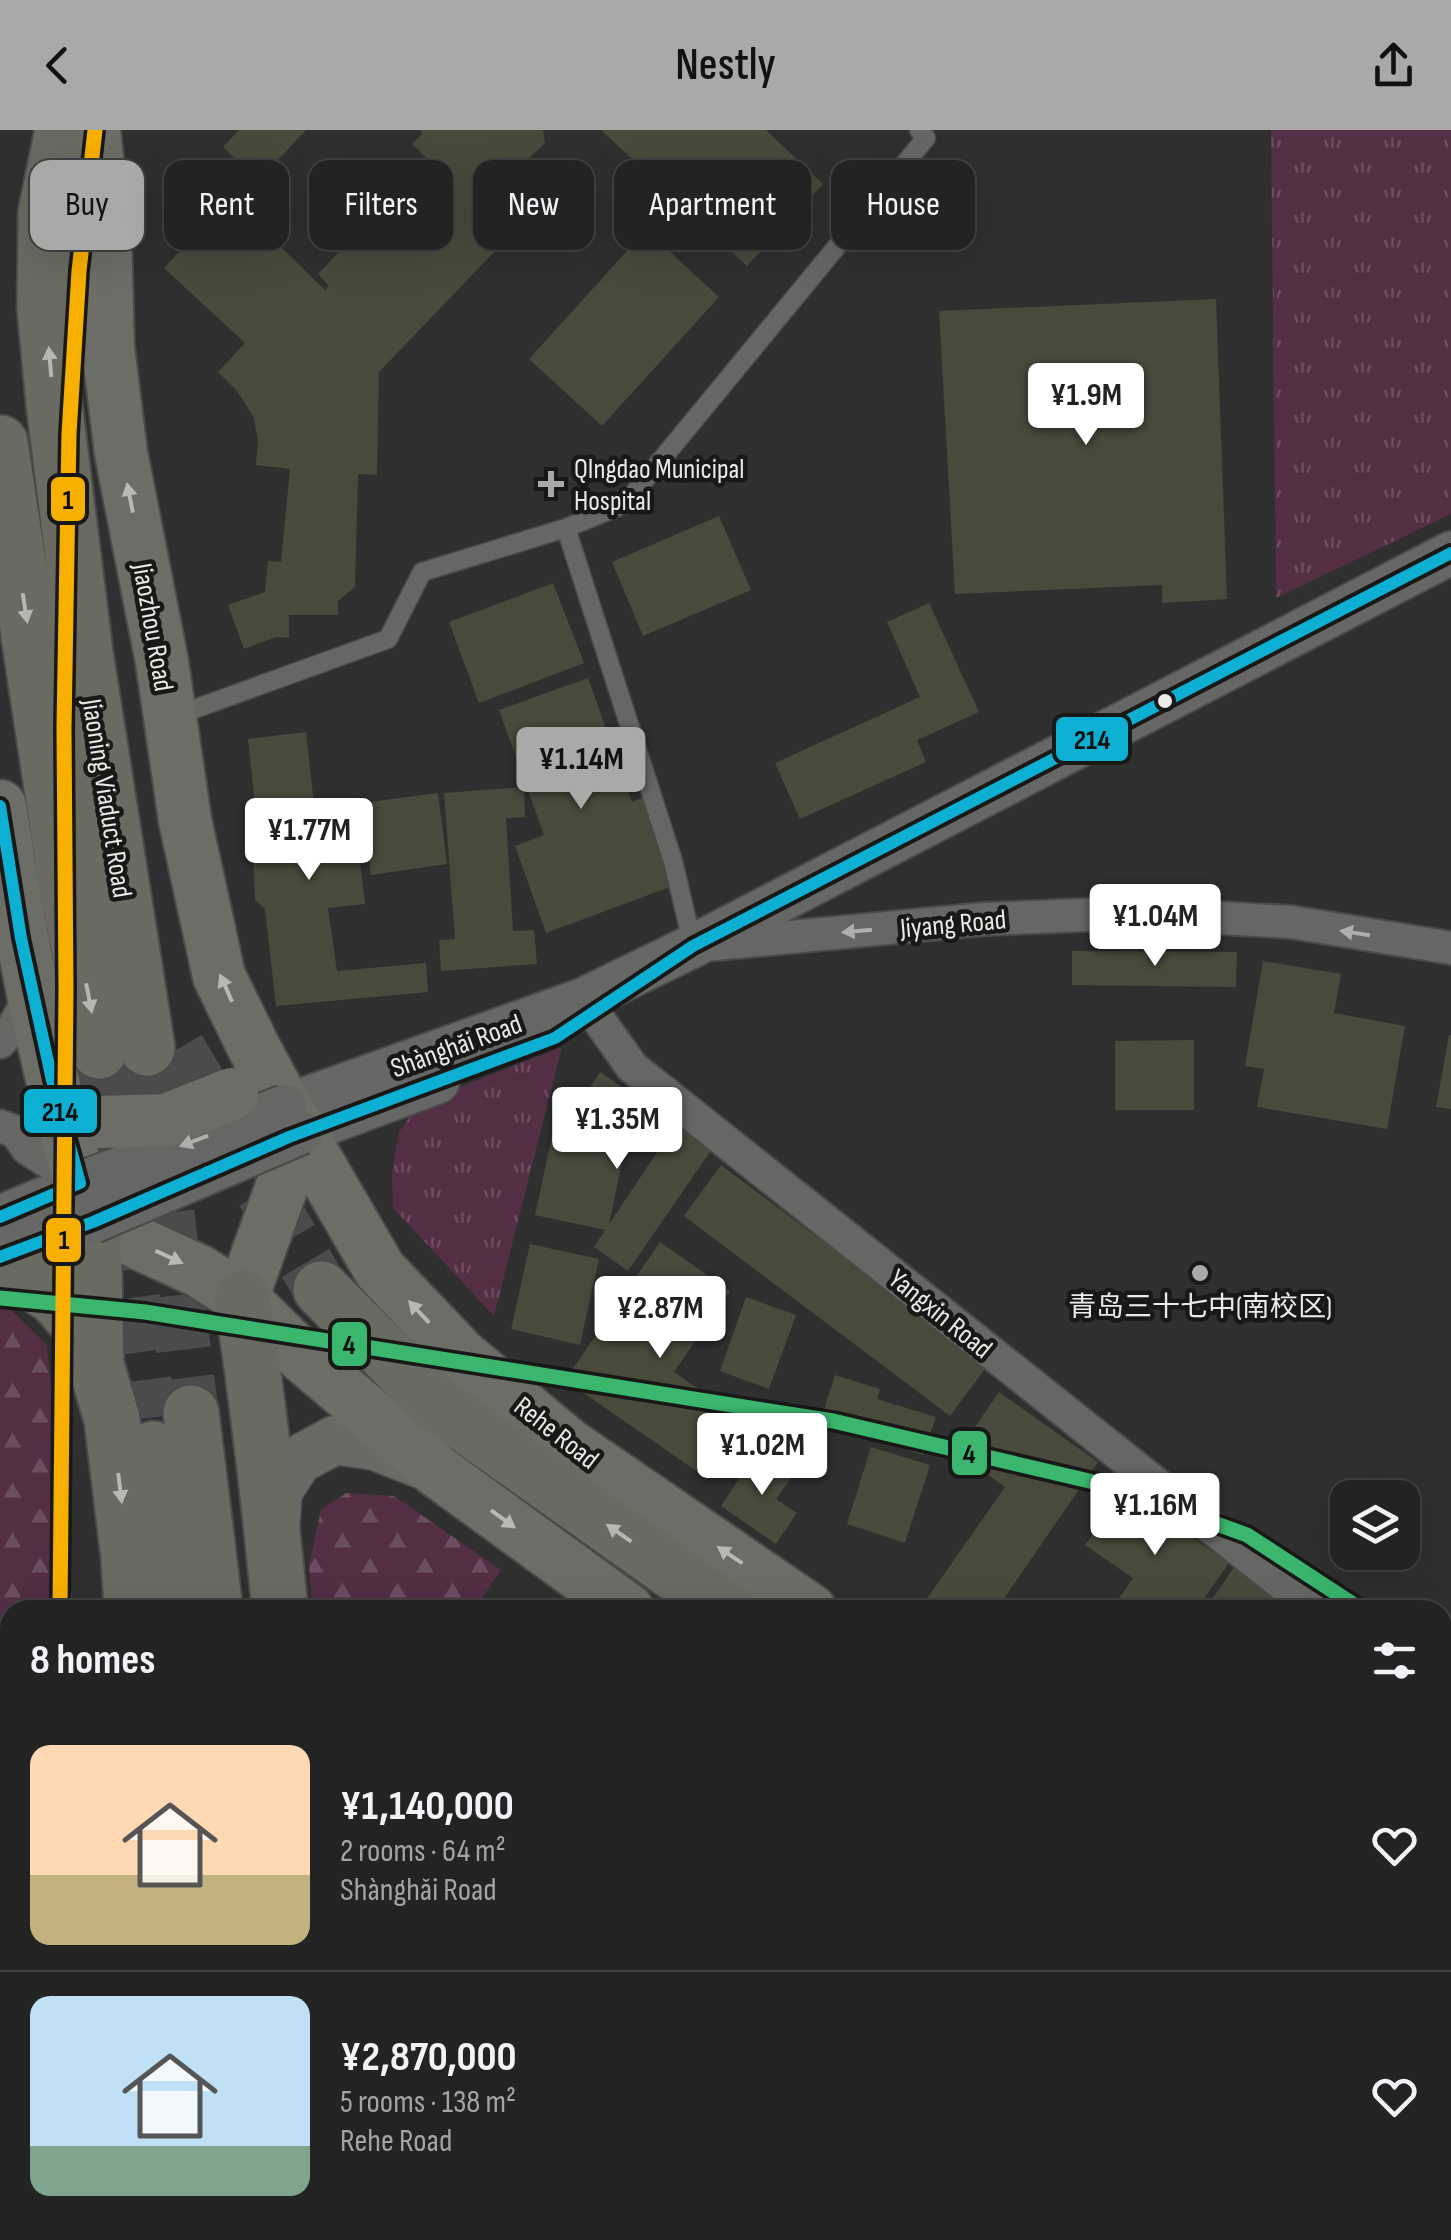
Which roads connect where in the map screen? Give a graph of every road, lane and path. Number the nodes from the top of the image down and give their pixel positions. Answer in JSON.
{"nodes":[{"id":1,"x":63,"y":130,"type":"edge"},
{"id":2,"x":94,"y":130,"type":"edge"},
{"id":3,"x":919,"y":130,"type":"edge"},
{"id":4,"x":0,"y":443,"type":"edge"},
{"id":5,"x":566,"y":528,"type":"junction"},
{"id":6,"x":1451,"y":553,"type":"edge"},
{"id":7,"x":170,"y":718,"type":"junction"},
{"id":8,"x":0,"y":806,"type":"edge"},
{"id":9,"x":692,"y":946,"type":"junction"},
{"id":10,"x":1451,"y":948,"type":"edge"},
{"id":11,"x":33,"y":992,"type":"junction"},
{"id":12,"x":588,"y":1006,"type":"junction"},
{"id":13,"x":0,"y":1042,"type":"edge"},
{"id":14,"x":253,"y":1046,"type":"junction"},
{"id":15,"x":52,"y":1080,"type":"junction"},
{"id":16,"x":293,"y":1119,"type":"junction"},
{"id":17,"x":0,"y":1126,"type":"edge"},
{"id":18,"x":87,"y":1203,"type":"junction"},
{"id":19,"x":0,"y":1217,"type":"edge"},
{"id":20,"x":0,"y":1257,"type":"edge"},
{"id":21,"x":0,"y":1269,"type":"edge"},
{"id":22,"x":322,"y":1289,"type":"tunnel mouth"},
{"id":23,"x":242,"y":1298,"type":"junction"},
{"id":24,"x":96,"y":1365,"type":"junction"},
{"id":25,"x":170,"y":1416,"type":"tunnel mouth"},
{"id":26,"x":437,"y":1471,"type":"junction"},
{"id":27,"x":274,"y":1544,"type":"junction"},
{"id":28,"x":159,"y":1566,"type":"edge"},
{"id":29,"x":170,"y":1600,"type":"edge"},
{"id":30,"x":202,"y":1600,"type":"edge"},
{"id":31,"x":279,"y":1600,"type":"edge"},
{"id":32,"x":614,"y":1600,"type":"edge"},
{"id":33,"x":713,"y":1600,"type":"edge"},
{"id":34,"x":795,"y":1600,"type":"edge"},
{"id":35,"x":1302,"y":1600,"type":"edge"}],
"edges":[{"from":4,"to":1,"type":"highway","name":"Jiaoning Viaduct Road","one_way":true},
{"from":7,"to":2,"type":"main road","name":"Jiaozhou Road","one_way":true},
{"from":3,"to":5,"type":"lane"},
{"from":5,"to":7,"type":"lane"},
{"from":5,"to":9,"type":"lane"},
{"from":6,"to":9,"type":"street"},
{"from":14,"to":7,"type":"main road","name":"Jiaozhou Road","one_way":true},
{"from":8,"to":11,"type":"main road"},
{"from":10,"to":9,"type":"street","name":"Jiyang Road","one_way":true},
{"from":9,"to":12,"type":"street"},
{"from":11,"to":13,"type":"street"},
{"from":11,"to":15,"type":"main road"},
{"from":12,"to":16,"type":"street"},
{"from":12,"to":35,"type":"street","name":"Yangxin Road"},
{"from":15,"to":14,"type":"main road","one_way":true,"bridge":true},
{"from":14,"to":16,"type":"main road","name":"Jiaozhou Road"},
{"from":15,"to":18,"type":"main road"},
{"from":16,"to":18,"type":"street","bridge":true},
{"from":16,"to":23,"type":"main road"},
{"from":34,"to":16,"type":"main road","name":"Rehe Road","one_way":true},
{"from":17,"to":18,"type":"street"},
{"from":18,"to":19,"type":"street"},
{"from":18,"to":20,"type":"street"},
{"from":18,"to":23,"type":"main road","one_way":true},
{"from":18,"to":24,"type":"highway"},
{"from":21,"to":24,"type":"highway"},
{"from":33,"to":22,"type":"highway","one_way":true},
{"from":23,"to":26,"type":"main road"},
{"from":23,"to":27,"type":"highway"},
{"from":24,"to":28,"type":"highway","one_way":true},
{"from":25,"to":28,"type":"highway"},
{"from":26,"to":27,"type":"main road"},
{"from":26,"to":32,"type":"main road","one_way":true},
{"from":27,"to":31,"type":"highway"},
{"from":28,"to":29,"type":"highway"},
{"from":28,"to":30,"type":"highway"}]}
